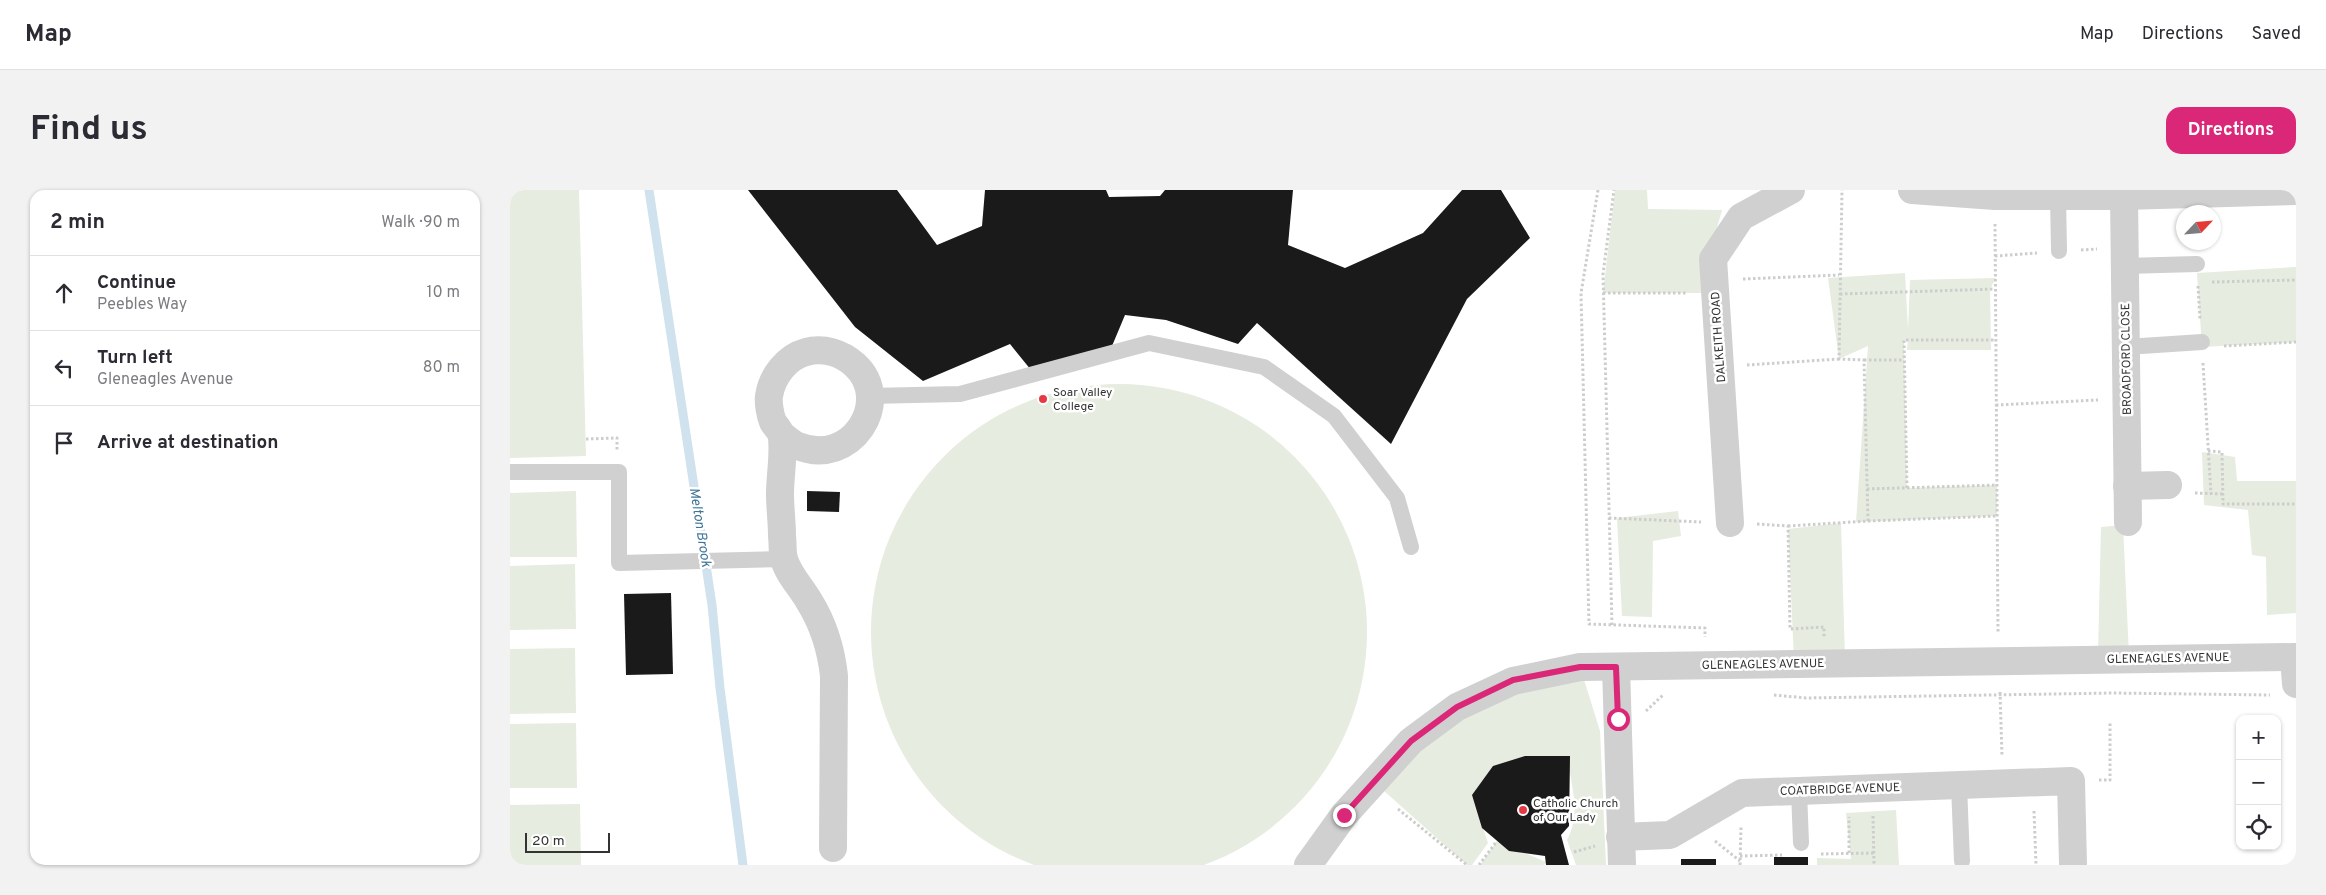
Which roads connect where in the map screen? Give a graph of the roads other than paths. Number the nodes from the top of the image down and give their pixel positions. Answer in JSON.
{"nodes":[{"id":1,"x":1791,"y":190,"type":"edge"},
{"id":2,"x":1912,"y":190,"type":"edge"},
{"id":3,"x":2296,"y":191,"type":"edge"},
{"id":4,"x":2031,"y":193,"type":"edge"},
{"id":5,"x":2058,"y":196,"type":"junction"},
{"id":6,"x":2124,"y":196,"type":"junction"},
{"id":7,"x":2059,"y":251,"type":"dead end"},
{"id":8,"x":2197,"y":264,"type":"road end"},
{"id":9,"x":2125,"y":266,"type":"junction"},
{"id":10,"x":2202,"y":344,"type":"road end"},
{"id":11,"x":2126,"y":347,"type":"junction"},
{"id":12,"x":870,"y":396,"type":"junction"},
{"id":13,"x":782,"y":436,"type":"junction"},
{"id":14,"x":510,"y":472,"type":"edge"},
{"id":15,"x":2168,"y":485,"type":"dead end"},
{"id":16,"x":2128,"y":486,"type":"junction"},
{"id":17,"x":2128,"y":522,"type":"dead end"},
{"id":18,"x":1730,"y":523,"type":"road end"},
{"id":19,"x":1411,"y":547,"type":"dead end"},
{"id":20,"x":784,"y":559,"type":"junction"},
{"id":21,"x":2295,"y":657,"type":"edge"},
{"id":22,"x":1616,"y":667,"type":"junction"},
{"id":23,"x":2286,"y":690,"type":"edge"},
{"id":24,"x":1959,"y":785,"type":"junction"},
{"id":25,"x":1799,"y":791,"type":"junction"},
{"id":26,"x":1620,"y":837,"type":"junction"},
{"id":27,"x":1801,"y":843,"type":"dead end"},
{"id":28,"x":833,"y":848,"type":"dead end"},
{"id":29,"x":1962,"y":861,"type":"dead end"},
{"id":30,"x":1308,"y":865,"type":"edge"},
{"id":31,"x":1622,"y":865,"type":"edge"},
{"id":32,"x":2073,"y":865,"type":"edge"}],
"edges":[{"from":1,"to":18,"type":"street","name":"DALKEITH ROAD"},
{"from":2,"to":4,"type":"street"},
{"from":3,"to":6,"type":"street"},
{"from":4,"to":5,"type":"street"},
{"from":5,"to":6,"type":"street"},
{"from":5,"to":7,"type":"lane"},
{"from":6,"to":9,"type":"street","name":"BROADFORD CLOSE"},
{"from":8,"to":9,"type":"lane"},
{"from":9,"to":11,"type":"street","name":"BROADFORD CLOSE"},
{"from":10,"to":11,"type":"lane"},
{"from":11,"to":16,"type":"street","name":"BROADFORD CLOSE"},
{"from":12,"to":13,"type":"street"},
{"from":12,"to":13,"type":"street"},
{"from":12,"to":19,"type":"lane"},
{"from":13,"to":20,"type":"street"},
{"from":14,"to":20,"type":"lane"},
{"from":15,"to":16,"type":"street"},
{"from":16,"to":17,"type":"street","name":"BROADFORD CLOSE"},
{"from":20,"to":28,"type":"street"},
{"from":21,"to":22,"type":"street","name":"GLENEAGLES AVENUE"},
{"from":21,"to":23,"type":"street"},
{"from":22,"to":26,"type":"street"},
{"from":22,"to":30,"type":"street","name":"GLENEAGLES AVENUE"},
{"from":24,"to":25,"type":"street","name":"COATBRIDGE AVENUE"},
{"from":24,"to":29,"type":"lane"},
{"from":24,"to":32,"type":"street","name":"COATBRIDGE AVENUE"},
{"from":25,"to":26,"type":"street","name":"COATBRIDGE AVENUE"},
{"from":25,"to":27,"type":"lane"},
{"from":26,"to":31,"type":"street"}]}
